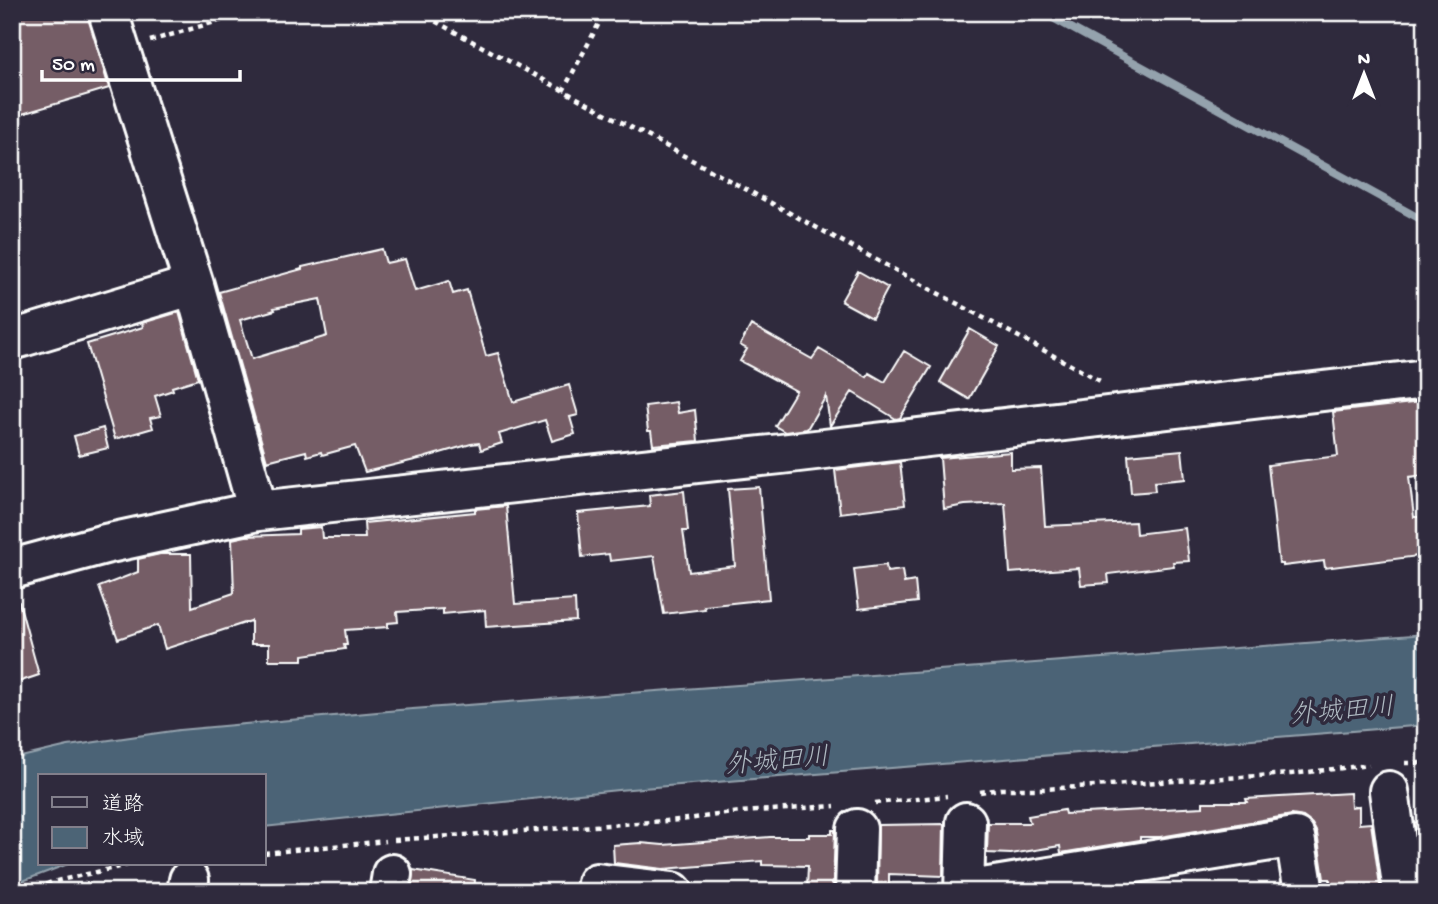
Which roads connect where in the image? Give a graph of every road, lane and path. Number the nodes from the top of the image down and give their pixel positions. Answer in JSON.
{"nodes":[{"id":1,"x":108,"y":12,"type":"edge"},
{"id":2,"x":250,"y":12,"type":"edge"},
{"id":3,"x":418,"y":12,"type":"edge"},
{"id":4,"x":605,"y":12,"type":"edge"},
{"id":5,"x":119,"y":49,"type":"junction"},
{"id":6,"x":563,"y":91,"type":"junction"},
{"id":7,"x":194,"y":285,"type":"junction"},
{"id":8,"x":12,"y":340,"type":"edge"},
{"id":9,"x":1426,"y":379,"type":"edge"},
{"id":10,"x":1108,"y":386,"type":"dead end"},
{"id":11,"x":258,"y":511,"type":"junction"},
{"id":12,"x":12,"y":569,"type":"edge"},
{"id":13,"x":1390,"y":791,"type":"dead end"},
{"id":14,"x":966,"y":822,"type":"dead end"},
{"id":15,"x":858,"y":829,"type":"dead end"},
{"id":16,"x":123,"y":866,"type":"edge"},
{"id":17,"x":597,"y":883,"type":"dead end"},
{"id":18,"x":964,"y":891,"type":"edge"},
{"id":19,"x":28,"y":892,"type":"edge"},
{"id":20,"x":673,"y":892,"type":"edge"},
{"id":21,"x":855,"y":892,"type":"edge"},
{"id":22,"x":1304,"y":892,"type":"edge"},
{"id":23,"x":1404,"y":892,"type":"edge"}],
"edges":[{"from":1,"to":5,"type":"street"},
{"from":2,"to":5,"type":"path"},
{"from":3,"to":6,"type":"path"},
{"from":4,"to":6,"type":"path"},
{"from":5,"to":7,"type":"street"},
{"from":6,"to":10,"type":"path"},
{"from":7,"to":8,"type":"street"},
{"from":7,"to":11,"type":"street"},
{"from":9,"to":11,"type":"street"},
{"from":11,"to":12,"type":"street"},
{"from":13,"to":23,"type":"street"},
{"from":14,"to":18,"type":"street"},
{"from":15,"to":21,"type":"street"},
{"from":16,"to":19,"type":"path"},
{"from":17,"to":20,"type":"street"},
{"from":18,"to":22,"type":"street"}]}
